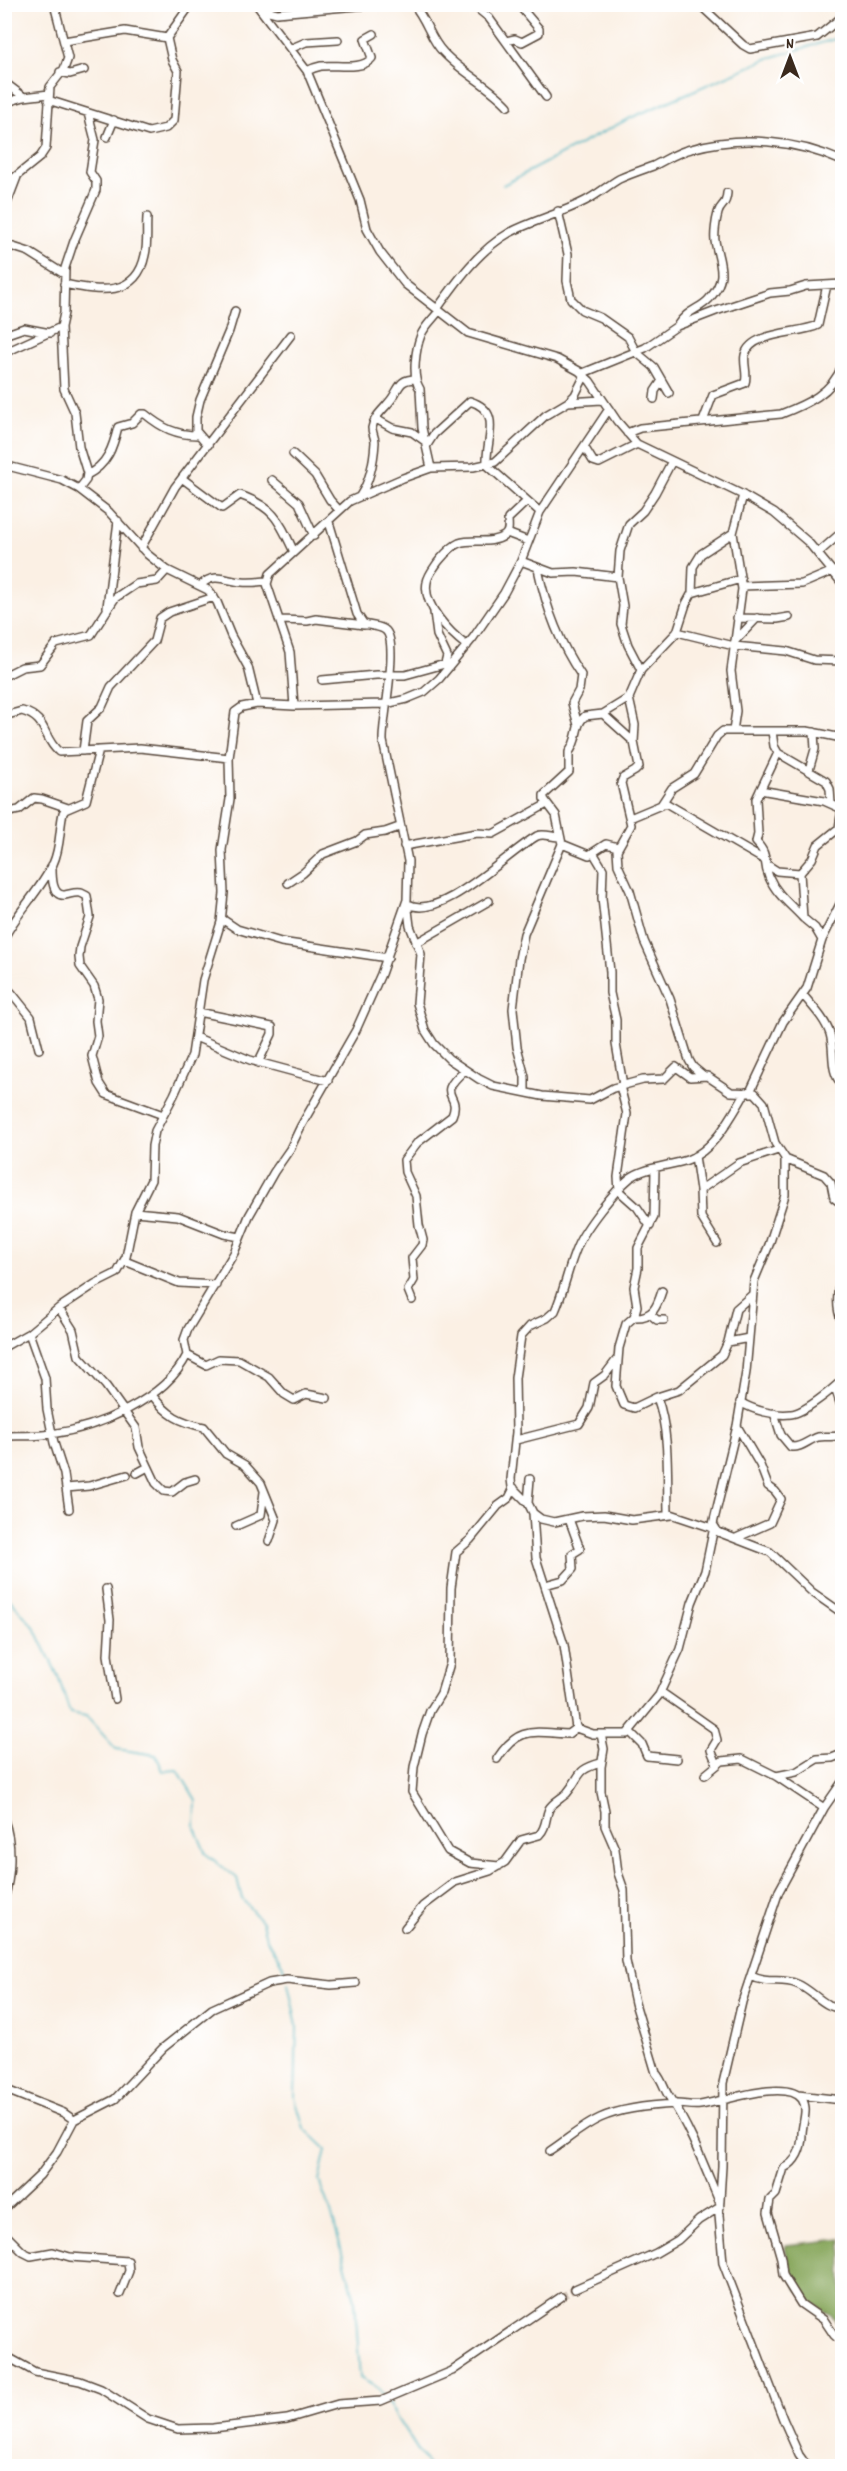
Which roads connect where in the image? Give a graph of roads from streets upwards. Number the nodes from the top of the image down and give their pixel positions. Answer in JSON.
{"nodes":[{"id":1,"x":54,"y":4,"type":"edge"},
{"id":2,"x":191,"y":4,"type":"edge"},
{"id":3,"x":256,"y":4,"type":"edge"},
{"id":4,"x":264,"y":4,"type":"edge"},
{"id":5,"x":380,"y":4,"type":"edge"},
{"id":6,"x":413,"y":4,"type":"edge"},
{"id":7,"x":472,"y":4,"type":"edge"},
{"id":8,"x":518,"y":4,"type":"edge"},
{"id":9,"x":699,"y":4,"type":"edge"},
{"id":10,"x":304,"y":7,"type":"edge"},
{"id":11,"x":843,"y":17,"type":"edge"},
{"id":12,"x":374,"y":34,"type":"dead end"},
{"id":13,"x":168,"y":38,"type":"junction"},
{"id":14,"x":338,"y":40,"type":"dead end"},
{"id":15,"x":64,"y":41,"type":"junction"},
{"id":16,"x":506,"y":41,"type":"junction"},
{"id":17,"x":292,"y":48,"type":"junction"},
{"id":18,"x":84,"y":70,"type":"dead end"},
{"id":19,"x":307,"y":70,"type":"junction"},
{"id":20,"x":60,"y":72,"type":"junction"},
{"id":21,"x":4,"y":82,"type":"edge"},
{"id":22,"x":24,"y":97,"type":"junction"},
{"id":23,"x":48,"y":97,"type":"junction"},
{"id":24,"x":546,"y":98,"type":"dead end"},
{"id":25,"x":4,"y":103,"type":"edge"},
{"id":26,"x":508,"y":106,"type":"dead end"},
{"id":27,"x":88,"y":113,"type":"junction"},
{"id":28,"x":114,"y":120,"type":"junction"},
{"id":29,"x":107,"y":137,"type":"dead end"},
{"id":30,"x":843,"y":161,"type":"edge"},
{"id":31,"x":17,"y":177,"type":"junction"},
{"id":32,"x":4,"y":186,"type":"edge"},
{"id":33,"x":727,"y":192,"type":"dead end"},
{"id":34,"x":4,"y":211,"type":"edge"},
{"id":35,"x":558,"y":211,"type":"junction"},
{"id":36,"x":147,"y":217,"type":"dead end"},
{"id":37,"x":4,"y":244,"type":"edge"},
{"id":38,"x":64,"y":274,"type":"junction"},
{"id":39,"x":64,"y":284,"type":"junction"},
{"id":40,"x":843,"y":284,"type":"edge"},
{"id":41,"x":827,"y":285,"type":"junction"},
{"id":42,"x":438,"y":310,"type":"junction"},
{"id":43,"x":235,"y":311,"type":"dead end"},
{"id":44,"x":677,"y":326,"type":"junction"},
{"id":45,"x":61,"y":327,"type":"junction"},
{"id":46,"x":50,"y":333,"type":"junction"},
{"id":47,"x":4,"y":335,"type":"edge"},
{"id":48,"x":291,"y":335,"type":"dead end"},
{"id":49,"x":636,"y":352,"type":"junction"},
{"id":50,"x":4,"y":353,"type":"edge"},
{"id":51,"x":843,"y":366,"type":"edge"},
{"id":52,"x":584,"y":374,"type":"junction"},
{"id":53,"x":416,"y":379,"type":"junction"},
{"id":54,"x":661,"y":382,"type":"junction"},
{"id":55,"x":669,"y":393,"type":"dead end"},
{"id":56,"x":654,"y":399,"type":"dead end"},
{"id":57,"x":602,"y":400,"type":"junction"},
{"id":58,"x":568,"y":402,"type":"junction"},
{"id":59,"x":609,"y":409,"type":"junction"},
{"id":60,"x":376,"y":419,"type":"junction"},
{"id":61,"x":703,"y":421,"type":"junction"},
{"id":62,"x":627,"y":433,"type":"junction"},
{"id":63,"x":198,"y":435,"type":"junction"},
{"id":64,"x":426,"y":443,"type":"junction"},
{"id":65,"x":638,"y":444,"type":"junction"},
{"id":66,"x":208,"y":445,"type":"junction"},
{"id":67,"x":585,"y":448,"type":"junction"},
{"id":68,"x":293,"y":454,"type":"dead end"},
{"id":69,"x":672,"y":461,"type":"junction"},
{"id":70,"x":4,"y":465,"type":"edge"},
{"id":71,"x":487,"y":465,"type":"junction"},
{"id":72,"x":431,"y":468,"type":"junction"},
{"id":73,"x":87,"y":475,"type":"junction"},
{"id":74,"x":183,"y":478,"type":"junction"},
{"id":75,"x":272,"y":480,"type":"dead end"},
{"id":76,"x":79,"y":489,"type":"junction"},
{"id":77,"x":743,"y":495,"type":"junction"},
{"id":78,"x":359,"y":497,"type":"junction"},
{"id":79,"x":527,"y":501,"type":"junction"},
{"id":80,"x":339,"y":510,"type":"junction"},
{"id":81,"x":540,"y":512,"type":"junction"},
{"id":82,"x":118,"y":521,"type":"junction"},
{"id":83,"x":329,"y":522,"type":"junction"},
{"id":84,"x":843,"y":532,"type":"edge"},
{"id":85,"x":507,"y":533,"type":"junction"},
{"id":86,"x":733,"y":533,"type":"junction"},
{"id":87,"x":314,"y":536,"type":"junction"},
{"id":88,"x":528,"y":541,"type":"junction"},
{"id":89,"x":141,"y":548,"type":"junction"},
{"id":90,"x":294,"y":552,"type":"junction"},
{"id":91,"x":818,"y":553,"type":"junction"},
{"id":92,"x":521,"y":561,"type":"junction"},
{"id":93,"x":538,"y":568,"type":"junction"},
{"id":94,"x":167,"y":570,"type":"junction"},
{"id":95,"x":833,"y":571,"type":"junction"},
{"id":96,"x":618,"y":577,"type":"junction"},
{"id":97,"x":266,"y":581,"type":"junction"},
{"id":98,"x":741,"y":583,"type":"junction"},
{"id":99,"x":843,"y":583,"type":"edge"},
{"id":100,"x":201,"y":585,"type":"junction"},
{"id":101,"x":692,"y":593,"type":"junction"},
{"id":102,"x":214,"y":597,"type":"junction"},
{"id":103,"x":107,"y":610,"type":"junction"},
{"id":104,"x":434,"y":612,"type":"junction"},
{"id":105,"x":789,"y":617,"type":"dead end"},
{"id":106,"x":737,"y":618,"type":"junction"},
{"id":107,"x":757,"y":618,"type":"junction"},
{"id":108,"x":280,"y":620,"type":"junction"},
{"id":109,"x":365,"y":625,"type":"junction"},
{"id":110,"x":677,"y":632,"type":"junction"},
{"id":111,"x":734,"y":644,"type":"junction"},
{"id":112,"x":467,"y":646,"type":"junction"},
{"id":113,"x":843,"y":662,"type":"edge"},
{"id":114,"x":641,"y":670,"type":"junction"},
{"id":115,"x":390,"y":675,"type":"junction"},
{"id":116,"x":4,"y":676,"type":"edge"},
{"id":117,"x":322,"y":680,"type":"dead end"},
{"id":118,"x":629,"y":698,"type":"junction"},
{"id":119,"x":257,"y":704,"type":"junction"},
{"id":120,"x":385,"y":704,"type":"junction"},
{"id":121,"x":294,"y":706,"type":"junction"},
{"id":122,"x":603,"y":714,"type":"junction"},
{"id":123,"x":4,"y":716,"type":"edge"},
{"id":124,"x":578,"y":727,"type":"junction"},
{"id":125,"x":734,"y":731,"type":"junction"},
{"id":126,"x":772,"y":732,"type":"junction"},
{"id":127,"x":814,"y":732,"type":"junction"},
{"id":128,"x":843,"y":738,"type":"edge"},
{"id":129,"x":634,"y":742,"type":"junction"},
{"id":130,"x":99,"y":750,"type":"junction"},
{"id":131,"x":83,"y":751,"type":"junction"},
{"id":132,"x":778,"y":753,"type":"junction"},
{"id":133,"x":229,"y":758,"type":"junction"},
{"id":134,"x":808,"y":770,"type":"junction"},
{"id":135,"x":760,"y":790,"type":"junction"},
{"id":136,"x":664,"y":802,"type":"junction"},
{"id":137,"x":831,"y":803,"type":"junction"},
{"id":138,"x":547,"y":804,"type":"junction"},
{"id":139,"x":68,"y":808,"type":"junction"},
{"id":140,"x":842,"y":809,"type":"edge"},
{"id":141,"x":4,"y":813,"type":"edge"},
{"id":142,"x":630,"y":818,"type":"junction"},
{"id":143,"x":399,"y":827,"type":"junction"},
{"id":144,"x":561,"y":841,"type":"junction"},
{"id":145,"x":404,"y":846,"type":"junction"},
{"id":146,"x":618,"y":847,"type":"junction"},
{"id":147,"x":594,"y":854,"type":"junction"},
{"id":148,"x":766,"y":862,"type":"junction"},
{"id":149,"x":52,"y":865,"type":"junction"},
{"id":150,"x":618,"y":865,"type":"junction"},
{"id":151,"x":603,"y":869,"type":"junction"},
{"id":152,"x":800,"y":873,"type":"junction"},
{"id":153,"x":288,"y":883,"type":"dead end"},
{"id":154,"x":843,"y":900,"type":"edge"},
{"id":155,"x":489,"y":901,"type":"dead end"},
{"id":156,"x":407,"y":902,"type":"junction"},
{"id":157,"x":803,"y":918,"type":"junction"},
{"id":158,"x":222,"y":919,"type":"junction"},
{"id":159,"x":4,"y":938,"type":"edge"},
{"id":160,"x":822,"y":940,"type":"junction"},
{"id":161,"x":416,"y":943,"type":"junction"},
{"id":162,"x":388,"y":958,"type":"junction"},
{"id":163,"x":4,"y":992,"type":"edge"},
{"id":164,"x":803,"y":995,"type":"junction"},
{"id":165,"x":198,"y":1012,"type":"junction"},
{"id":166,"x":195,"y":1037,"type":"junction"},
{"id":167,"x":39,"y":1049,"type":"dead end"},
{"id":168,"x":258,"y":1063,"type":"junction"},
{"id":169,"x":465,"y":1070,"type":"junction"},
{"id":170,"x":704,"y":1076,"type":"junction"},
{"id":171,"x":328,"y":1081,"type":"junction"},
{"id":172,"x":843,"y":1084,"type":"edge"},
{"id":173,"x":621,"y":1085,"type":"junction"},
{"id":174,"x":525,"y":1091,"type":"junction"},
{"id":175,"x":748,"y":1092,"type":"junction"},
{"id":176,"x":163,"y":1115,"type":"junction"},
{"id":177,"x":778,"y":1150,"type":"junction"},
{"id":178,"x":695,"y":1156,"type":"junction"},
{"id":179,"x":785,"y":1159,"type":"junction"},
{"id":180,"x":655,"y":1169,"type":"junction"},
{"id":181,"x":700,"y":1190,"type":"junction"},
{"id":182,"x":619,"y":1191,"type":"junction"},
{"id":183,"x":840,"y":1200,"type":"edge"},
{"id":184,"x":843,"y":1209,"type":"edge"},
{"id":185,"x":135,"y":1212,"type":"junction"},
{"id":186,"x":650,"y":1226,"type":"junction"},
{"id":187,"x":240,"y":1237,"type":"junction"},
{"id":188,"x":717,"y":1243,"type":"dead end"},
{"id":189,"x":125,"y":1261,"type":"junction"},
{"id":190,"x":843,"y":1275,"type":"edge"},
{"id":191,"x":216,"y":1285,"type":"junction"},
{"id":192,"x":662,"y":1291,"type":"dead end"},
{"id":193,"x":752,"y":1295,"type":"junction"},
{"id":194,"x":412,"y":1300,"type":"dead end"},
{"id":195,"x":59,"y":1308,"type":"junction"},
{"id":196,"x":650,"y":1314,"type":"junction"},
{"id":197,"x":634,"y":1317,"type":"junction"},
{"id":198,"x":664,"y":1320,"type":"dead end"},
{"id":199,"x":843,"y":1322,"type":"edge"},
{"id":200,"x":29,"y":1333,"type":"junction"},
{"id":201,"x":749,"y":1338,"type":"junction"},
{"id":202,"x":728,"y":1342,"type":"junction"},
{"id":203,"x":4,"y":1347,"type":"edge"},
{"id":204,"x":187,"y":1355,"type":"junction"},
{"id":205,"x":618,"y":1358,"type":"junction"},
{"id":206,"x":843,"y":1380,"type":"edge"},
{"id":207,"x":835,"y":1387,"type":"junction"},
{"id":208,"x":152,"y":1395,"type":"junction"},
{"id":209,"x":657,"y":1397,"type":"junction"},
{"id":210,"x":327,"y":1398,"type":"dead end"},
{"id":211,"x":740,"y":1402,"type":"junction"},
{"id":212,"x":843,"y":1409,"type":"edge"},
{"id":213,"x":125,"y":1411,"type":"junction"},
{"id":214,"x":774,"y":1413,"type":"junction"},
{"id":215,"x":736,"y":1426,"type":"junction"},
{"id":216,"x":52,"y":1434,"type":"junction"},
{"id":217,"x":843,"y":1434,"type":"edge"},
{"id":218,"x":4,"y":1436,"type":"edge"},
{"id":219,"x":516,"y":1440,"type":"junction"},
{"id":220,"x":148,"y":1467,"type":"junction"},
{"id":221,"x":137,"y":1473,"type":"dead end"},
{"id":222,"x":127,"y":1475,"type":"dead end"},
{"id":223,"x":195,"y":1479,"type":"dead end"},
{"id":224,"x":530,"y":1479,"type":"dead end"},
{"id":225,"x":66,"y":1488,"type":"junction"},
{"id":226,"x":514,"y":1488,"type":"junction"},
{"id":227,"x":264,"y":1489,"type":"junction"},
{"id":228,"x":528,"y":1503,"type":"junction"},
{"id":229,"x":69,"y":1509,"type":"dead end"},
{"id":230,"x":533,"y":1513,"type":"junction"},
{"id":231,"x":671,"y":1515,"type":"junction"},
{"id":232,"x":569,"y":1519,"type":"junction"},
{"id":233,"x":236,"y":1526,"type":"dead end"},
{"id":234,"x":714,"y":1527,"type":"junction"},
{"id":235,"x":736,"y":1538,"type":"junction"},
{"id":236,"x":269,"y":1541,"type":"dead end"},
{"id":237,"x":545,"y":1586,"type":"junction"},
{"id":238,"x":106,"y":1589,"type":"dead end"},
{"id":239,"x":843,"y":1613,"type":"edge"},
{"id":240,"x":661,"y":1692,"type":"junction"},
{"id":241,"x":115,"y":1699,"type":"dead end"},
{"id":242,"x":576,"y":1728,"type":"junction"},
{"id":243,"x":630,"y":1732,"type":"junction"},
{"id":244,"x":601,"y":1734,"type":"junction"},
{"id":245,"x":843,"y":1754,"type":"edge"},
{"id":246,"x":497,"y":1759,"type":"dead end"},
{"id":247,"x":677,"y":1759,"type":"dead end"},
{"id":248,"x":601,"y":1763,"type":"junction"},
{"id":249,"x":717,"y":1764,"type":"junction"},
{"id":250,"x":705,"y":1775,"type":"dead end"},
{"id":251,"x":776,"y":1776,"type":"junction"},
{"id":252,"x":843,"y":1782,"type":"edge"},
{"id":253,"x":824,"y":1808,"type":"junction"},
{"id":254,"x":4,"y":1820,"type":"edge"},
{"id":255,"x":499,"y":1866,"type":"junction"},
{"id":256,"x":4,"y":1899,"type":"edge"},
{"id":257,"x":405,"y":1929,"type":"dead end"},
{"id":258,"x":752,"y":1976,"type":"junction"},
{"id":259,"x":356,"y":1983,"type":"dead end"},
{"id":260,"x":843,"y":2008,"type":"edge"},
{"id":261,"x":4,"y":2089,"type":"edge"},
{"id":262,"x":798,"y":2095,"type":"junction"},
{"id":263,"x":724,"y":2098,"type":"junction"},
{"id":264,"x":843,"y":2100,"type":"edge"},
{"id":265,"x":676,"y":2104,"type":"junction"},
{"id":266,"x":74,"y":2120,"type":"junction"},
{"id":267,"x":550,"y":2151,"type":"dead end"},
{"id":268,"x":720,"y":2205,"type":"junction"},
{"id":269,"x":4,"y":2209,"type":"edge"},
{"id":270,"x":4,"y":2233,"type":"edge"},
{"id":271,"x":575,"y":2289,"type":"tunnel mouth"},
{"id":272,"x":120,"y":2294,"type":"dead end"},
{"id":273,"x":561,"y":2297,"type":"tunnel mouth"},
{"id":274,"x":843,"y":2342,"type":"edge"},
{"id":275,"x":4,"y":2355,"type":"edge"},
{"id":276,"x":807,"y":2466,"type":"edge"}],
"edges":[{"from":1,"to":15,"type":"street"},
{"from":2,"to":13,"type":"street"},
{"from":3,"to":17,"type":"street"},
{"from":4,"to":10,"type":"street"},
{"from":5,"to":10,"type":"street"},
{"from":6,"to":26,"type":"street"},
{"from":7,"to":16,"type":"street"},
{"from":8,"to":16,"type":"street"},
{"from":9,"to":11,"type":"street"},
{"from":12,"to":19,"type":"street"},
{"from":13,"to":15,"type":"street"},
{"from":13,"to":28,"type":"street"},
{"from":14,"to":17,"type":"street"},
{"from":15,"to":20,"type":"street"},
{"from":16,"to":24,"type":"street"},
{"from":17,"to":19,"type":"street"},
{"from":18,"to":20,"type":"street"},
{"from":19,"to":42,"type":"street"},
{"from":20,"to":23,"type":"street"},
{"from":21,"to":22,"type":"street"},
{"from":22,"to":23,"type":"street"},
{"from":22,"to":25,"type":"street"},
{"from":23,"to":27,"type":"street"},
{"from":23,"to":31,"type":"street"},
{"from":27,"to":28,"type":"street"},
{"from":27,"to":38,"type":"street"},
{"from":28,"to":29,"type":"street"},
{"from":30,"to":35,"type":"street"},
{"from":31,"to":32,"type":"street"},
{"from":31,"to":34,"type":"street"},
{"from":33,"to":44,"type":"street"},
{"from":35,"to":42,"type":"street"},
{"from":35,"to":49,"type":"street"},
{"from":36,"to":39,"type":"street"},
{"from":37,"to":38,"type":"street"},
{"from":38,"to":39,"type":"street"},
{"from":39,"to":45,"type":"street"},
{"from":40,"to":41,"type":"street"},
{"from":41,"to":44,"type":"street"},
{"from":41,"to":61,"type":"street"},
{"from":42,"to":52,"type":"street"},
{"from":42,"to":53,"type":"street"},
{"from":43,"to":63,"type":"street"},
{"from":44,"to":49,"type":"street"},
{"from":45,"to":46,"type":"street"},
{"from":45,"to":73,"type":"street"},
{"from":46,"to":47,"type":"street"},
{"from":46,"to":50,"type":"street"},
{"from":48,"to":66,"type":"street"},
{"from":49,"to":52,"type":"street"},
{"from":49,"to":54,"type":"street"},
{"from":51,"to":61,"type":"street"},
{"from":52,"to":57,"type":"street"},
{"from":52,"to":58,"type":"street"},
{"from":53,"to":60,"type":"street"},
{"from":53,"to":64,"type":"street"},
{"from":54,"to":55,"type":"street"},
{"from":54,"to":56,"type":"street"},
{"from":57,"to":58,"type":"street"},
{"from":57,"to":59,"type":"street"},
{"from":58,"to":71,"type":"street"},
{"from":59,"to":62,"type":"street"},
{"from":59,"to":67,"type":"street"},
{"from":60,"to":64,"type":"street"},
{"from":60,"to":78,"type":"street"},
{"from":61,"to":62,"type":"street"},
{"from":62,"to":65,"type":"street"},
{"from":63,"to":66,"type":"street"},
{"from":63,"to":73,"type":"street"},
{"from":64,"to":71,"type":"street"},
{"from":64,"to":72,"type":"street"},
{"from":65,"to":67,"type":"street"},
{"from":65,"to":69,"type":"street"},
{"from":66,"to":74,"type":"street"},
{"from":67,"to":81,"type":"street"},
{"from":68,"to":80,"type":"street"},
{"from":69,"to":77,"type":"street"},
{"from":69,"to":96,"type":"street"},
{"from":70,"to":76,"type":"street"},
{"from":71,"to":72,"type":"street"},
{"from":71,"to":79,"type":"street"},
{"from":72,"to":78,"type":"street"},
{"from":73,"to":76,"type":"street"},
{"from":74,"to":89,"type":"street"},
{"from":74,"to":90,"type":"street"},
{"from":75,"to":87,"type":"street"},
{"from":76,"to":82,"type":"street"},
{"from":77,"to":86,"type":"street"},
{"from":77,"to":91,"type":"street"},
{"from":78,"to":80,"type":"street"},
{"from":79,"to":81,"type":"street"},
{"from":79,"to":85,"type":"street"},
{"from":80,"to":83,"type":"street"},
{"from":81,"to":88,"type":"street"},
{"from":82,"to":89,"type":"street"},
{"from":82,"to":103,"type":"street"},
{"from":83,"to":87,"type":"street"},
{"from":83,"to":109,"type":"street"},
{"from":84,"to":91,"type":"street"},
{"from":85,"to":88,"type":"street"},
{"from":85,"to":104,"type":"street"},
{"from":86,"to":98,"type":"street"},
{"from":86,"to":101,"type":"street"},
{"from":87,"to":90,"type":"street"},
{"from":88,"to":92,"type":"street"},
{"from":89,"to":94,"type":"street"},
{"from":90,"to":97,"type":"street"},
{"from":91,"to":95,"type":"street"},
{"from":92,"to":93,"type":"street"},
{"from":92,"to":112,"type":"street"},
{"from":93,"to":96,"type":"street"},
{"from":93,"to":124,"type":"street"},
{"from":94,"to":100,"type":"street"},
{"from":94,"to":103,"type":"street"},
{"from":95,"to":98,"type":"street"},
{"from":95,"to":99,"type":"street"},
{"from":96,"to":114,"type":"street"},
{"from":97,"to":100,"type":"street"},
{"from":97,"to":108,"type":"street"},
{"from":98,"to":101,"type":"street"},
{"from":98,"to":106,"type":"street"},
{"from":100,"to":102,"type":"street"},
{"from":101,"to":110,"type":"street"},
{"from":102,"to":119,"type":"street"},
{"from":102,"to":131,"type":"street"},
{"from":103,"to":116,"type":"street"},
{"from":104,"to":112,"type":"street"},
{"from":104,"to":115,"type":"street"},
{"from":105,"to":107,"type":"street"},
{"from":106,"to":107,"type":"street"},
{"from":106,"to":111,"type":"street"},
{"from":107,"to":111,"type":"street"},
{"from":108,"to":109,"type":"street"},
{"from":108,"to":121,"type":"street"},
{"from":109,"to":115,"type":"street"},
{"from":110,"to":111,"type":"street"},
{"from":110,"to":114,"type":"street"},
{"from":111,"to":113,"type":"street"},
{"from":111,"to":125,"type":"street"},
{"from":112,"to":120,"type":"street"},
{"from":114,"to":118,"type":"street"},
{"from":115,"to":117,"type":"street"},
{"from":115,"to":120,"type":"street"},
{"from":118,"to":122,"type":"street"},
{"from":118,"to":129,"type":"street"},
{"from":119,"to":121,"type":"street"},
{"from":119,"to":133,"type":"street"},
{"from":120,"to":121,"type":"street"},
{"from":120,"to":143,"type":"street"},
{"from":122,"to":124,"type":"street"},
{"from":122,"to":129,"type":"street"},
{"from":123,"to":131,"type":"street"},
{"from":124,"to":138,"type":"street"},
{"from":125,"to":126,"type":"street"},
{"from":125,"to":136,"type":"street"},
{"from":126,"to":127,"type":"street"},
{"from":126,"to":132,"type":"street"},
{"from":127,"to":128,"type":"street"},
{"from":127,"to":134,"type":"street"},
{"from":129,"to":142,"type":"street"},
{"from":130,"to":131,"type":"street"},
{"from":130,"to":133,"type":"street"},
{"from":130,"to":139,"type":"street"},
{"from":132,"to":134,"type":"street"},
{"from":132,"to":135,"type":"street"},
{"from":133,"to":158,"type":"street"},
{"from":134,"to":137,"type":"street"},
{"from":135,"to":137,"type":"street"},
{"from":135,"to":148,"type":"street"},
{"from":136,"to":142,"type":"street"},
{"from":136,"to":148,"type":"street"},
{"from":137,"to":140,"type":"street"},
{"from":138,"to":144,"type":"street"},
{"from":138,"to":145,"type":"street"},
{"from":139,"to":141,"type":"street"},
{"from":139,"to":149,"type":"street"},
{"from":140,"to":152,"type":"street"},
{"from":142,"to":146,"type":"street"},
{"from":143,"to":145,"type":"street"},
{"from":143,"to":153,"type":"street"},
{"from":144,"to":147,"type":"street"},
{"from":144,"to":156,"type":"street"},
{"from":144,"to":174,"type":"street"},
{"from":145,"to":156,"type":"street"},
{"from":146,"to":147,"type":"street"},
{"from":146,"to":150,"type":"street"},
{"from":147,"to":151,"type":"street"},
{"from":148,"to":152,"type":"street"},
{"from":148,"to":157,"type":"street"},
{"from":149,"to":159,"type":"street"},
{"from":149,"to":176,"type":"street"},
{"from":150,"to":151,"type":"street"},
{"from":150,"to":170,"type":"street"},
{"from":151,"to":173,"type":"street"},
{"from":152,"to":157,"type":"street"},
{"from":154,"to":160,"type":"street"},
{"from":155,"to":161,"type":"street"},
{"from":156,"to":161,"type":"street"},
{"from":156,"to":162,"type":"street"},
{"from":157,"to":160,"type":"street"},
{"from":158,"to":162,"type":"street"},
{"from":158,"to":165,"type":"street"},
{"from":160,"to":164,"type":"street"},
{"from":161,"to":169,"type":"street"},
{"from":162,"to":171,"type":"street"},
{"from":163,"to":167,"type":"street"},
{"from":164,"to":172,"type":"street"},
{"from":164,"to":175,"type":"street"},
{"from":165,"to":166,"type":"street"},
{"from":165,"to":168,"type":"street"},
{"from":166,"to":168,"type":"street"},
{"from":166,"to":176,"type":"street"},
{"from":168,"to":171,"type":"street"},
{"from":169,"to":174,"type":"street"},
{"from":169,"to":194,"type":"street"},
{"from":170,"to":173,"type":"street"},
{"from":170,"to":175,"type":"street"},
{"from":171,"to":187,"type":"street"},
{"from":173,"to":174,"type":"street"},
{"from":173,"to":182,"type":"street"},
{"from":175,"to":177,"type":"street"},
{"from":175,"to":178,"type":"street"},
{"from":176,"to":185,"type":"street"},
{"from":177,"to":179,"type":"street"},
{"from":177,"to":181,"type":"street"},
{"from":178,"to":180,"type":"street"},
{"from":178,"to":181,"type":"street"},
{"from":179,"to":183,"type":"street"},
{"from":179,"to":193,"type":"street"},
{"from":180,"to":182,"type":"street"},
{"from":180,"to":186,"type":"street"},
{"from":181,"to":188,"type":"street"},
{"from":182,"to":186,"type":"street"},
{"from":182,"to":219,"type":"street"},
{"from":183,"to":184,"type":"street"},
{"from":185,"to":187,"type":"street"},
{"from":185,"to":189,"type":"street"},
{"from":186,"to":197,"type":"street"},
{"from":187,"to":191,"type":"street"},
{"from":189,"to":191,"type":"street"},
{"from":189,"to":195,"type":"street"},
{"from":190,"to":199,"type":"street"},
{"from":191,"to":204,"type":"street"},
{"from":192,"to":196,"type":"street"},
{"from":193,"to":201,"type":"street"},
{"from":193,"to":202,"type":"street"},
{"from":195,"to":200,"type":"street"},
{"from":195,"to":213,"type":"street"},
{"from":196,"to":197,"type":"street"},
{"from":196,"to":198,"type":"street"},
{"from":197,"to":205,"type":"street"},
{"from":200,"to":203,"type":"street"},
{"from":200,"to":216,"type":"street"},
{"from":201,"to":202,"type":"street"},
{"from":201,"to":211,"type":"street"},
{"from":202,"to":209,"type":"street"},
{"from":204,"to":208,"type":"street"},
{"from":204,"to":210,"type":"street"},
{"from":205,"to":209,"type":"street"},
{"from":205,"to":219,"type":"street"},
{"from":206,"to":207,"type":"street"},
{"from":207,"to":212,"type":"street"},
{"from":207,"to":214,"type":"street"},
{"from":208,"to":213,"type":"street"},
{"from":208,"to":227,"type":"street"},
{"from":209,"to":231,"type":"street"},
{"from":211,"to":214,"type":"street"},
{"from":211,"to":215,"type":"street"},
{"from":213,"to":216,"type":"street"},
{"from":213,"to":220,"type":"street"},
{"from":214,"to":217,"type":"street"},
{"from":215,"to":234,"type":"street"},
{"from":215,"to":235,"type":"street"},
{"from":216,"to":218,"type":"street"},
{"from":216,"to":225,"type":"street"},
{"from":219,"to":226,"type":"street"},
{"from":220,"to":221,"type":"street"},
{"from":220,"to":223,"type":"street"},
{"from":222,"to":225,"type":"street"},
{"from":224,"to":228,"type":"street"},
{"from":225,"to":229,"type":"street"},
{"from":226,"to":228,"type":"street"},
{"from":226,"to":255,"type":"street"},
{"from":227,"to":233,"type":"street"},
{"from":227,"to":236,"type":"street"},
{"from":228,"to":230,"type":"street"},
{"from":230,"to":232,"type":"street"},
{"from":230,"to":237,"type":"street"},
{"from":231,"to":232,"type":"street"},
{"from":231,"to":234,"type":"street"},
{"from":232,"to":237,"type":"street"},
{"from":234,"to":235,"type":"street"},
{"from":234,"to":240,"type":"street"},
{"from":235,"to":239,"type":"street"},
{"from":237,"to":242,"type":"street"},
{"from":238,"to":241,"type":"street"},
{"from":240,"to":243,"type":"street"},
{"from":240,"to":249,"type":"street"},
{"from":242,"to":244,"type":"street"},
{"from":242,"to":246,"type":"street"},
{"from":243,"to":244,"type":"street"},
{"from":243,"to":247,"type":"street"},
{"from":244,"to":248,"type":"street"},
{"from":245,"to":251,"type":"street"},
{"from":248,"to":255,"type":"street"},
{"from":248,"to":265,"type":"street"},
{"from":249,"to":250,"type":"street"},
{"from":249,"to":251,"type":"street"},
{"from":251,"to":253,"type":"street"},
{"from":252,"to":253,"type":"street"},
{"from":253,"to":258,"type":"street"},
{"from":254,"to":256,"type":"street"},
{"from":255,"to":257,"type":"street"},
{"from":258,"to":260,"type":"street"},
{"from":258,"to":263,"type":"street"},
{"from":259,"to":266,"type":"street"},
{"from":261,"to":266,"type":"street"},
{"from":262,"to":263,"type":"street"},
{"from":262,"to":264,"type":"street"},
{"from":262,"to":274,"type":"street"},
{"from":263,"to":265,"type":"street"},
{"from":263,"to":268,"type":"street"},
{"from":265,"to":267,"type":"street"},
{"from":265,"to":268,"type":"street"},
{"from":266,"to":269,"type":"street"},
{"from":268,"to":271,"type":"street"},
{"from":268,"to":276,"type":"street"},
{"from":270,"to":272,"type":"street"},
{"from":273,"to":275,"type":"street"}]}
